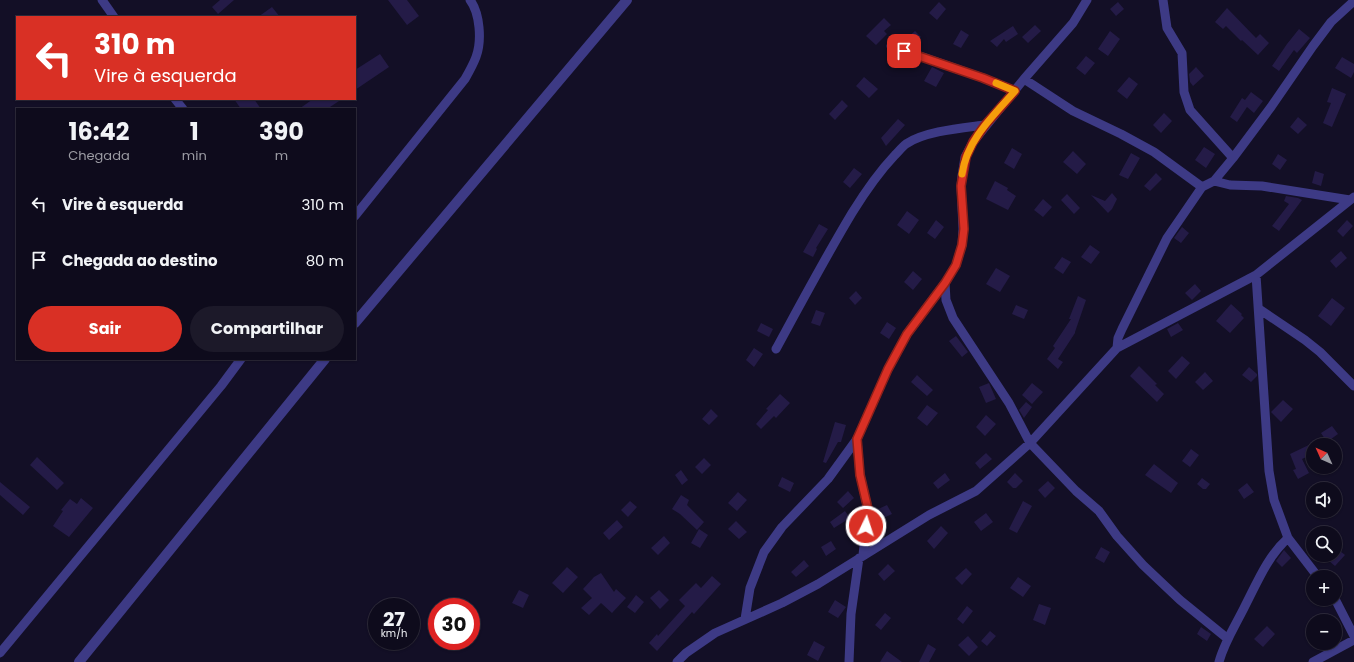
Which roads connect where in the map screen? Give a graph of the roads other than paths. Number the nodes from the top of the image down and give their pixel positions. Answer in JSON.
{"nodes":[{"id":1,"x":102,"y":0,"type":"edge"},
{"id":2,"x":470,"y":0,"type":"edge"},
{"id":3,"x":626,"y":0,"type":"edge"},
{"id":4,"x":1087,"y":0,"type":"edge"},
{"id":5,"x":1163,"y":0,"type":"edge"},
{"id":6,"x":1354,"y":1,"type":"edge"},
{"id":7,"x":113,"y":16,"type":"edge"},
{"id":8,"x":891,"y":46,"type":"dead end"},
{"id":9,"x":1024,"y":79,"type":"junction"},
{"id":10,"x":1015,"y":91,"type":"junction"},
{"id":11,"x":176,"y":100,"type":"edge"},
{"id":12,"x":182,"y":108,"type":"edge"},
{"id":13,"x":985,"y":125,"type":"junction"},
{"id":14,"x":1233,"y":158,"type":"junction"},
{"id":15,"x":1214,"y":181,"type":"junction"},
{"id":16,"x":1202,"y":187,"type":"junction"},
{"id":17,"x":1352,"y":198,"type":"edge"},
{"id":18,"x":356,"y":215,"type":"edge"},
{"id":19,"x":1256,"y":275,"type":"junction"},
{"id":20,"x":945,"y":283,"type":"junction"},
{"id":21,"x":1259,"y":309,"type":"junction"},
{"id":22,"x":356,"y":322,"type":"edge"},
{"id":23,"x":1117,"y":348,"type":"junction"},
{"id":24,"x":776,"y":349,"type":"dead end"},
{"id":25,"x":240,"y":360,"type":"edge"},
{"id":26,"x":324,"y":360,"type":"edge"},
{"id":27,"x":1354,"y":386,"type":"edge"},
{"id":28,"x":857,"y":439,"type":"junction"},
{"id":29,"x":1030,"y":443,"type":"junction"},
{"id":30,"x":1288,"y":538,"type":"junction"},
{"id":31,"x":861,"y":557,"type":"junction"},
{"id":32,"x":1313,"y":570,"type":"edge"},
{"id":33,"x":1339,"y":606,"type":"edge"},
{"id":34,"x":745,"y":619,"type":"junction"},
{"id":35,"x":1354,"y":636,"type":"edge"},
{"id":36,"x":1228,"y":639,"type":"junction"},
{"id":37,"x":1354,"y":640,"type":"edge"},
{"id":38,"x":0,"y":654,"type":"edge"},
{"id":39,"x":80,"y":662,"type":"edge"},
{"id":40,"x":677,"y":662,"type":"edge"},
{"id":41,"x":849,"y":662,"type":"edge"},
{"id":42,"x":1219,"y":662,"type":"edge"},
{"id":43,"x":1313,"y":662,"type":"edge"}],
"edges":[{"from":1,"to":7,"type":"street"},
{"from":2,"to":18,"type":"street"},
{"from":3,"to":22,"type":"street"},
{"from":4,"to":9,"type":"street"},
{"from":5,"to":14,"type":"street"},
{"from":6,"to":14,"type":"street"},
{"from":8,"to":10,"type":"street"},
{"from":9,"to":10,"type":"street"},
{"from":9,"to":16,"type":"street"},
{"from":10,"to":13,"type":"street"},
{"from":11,"to":12,"type":"street"},
{"from":13,"to":20,"type":"street"},
{"from":13,"to":24,"type":"street"},
{"from":14,"to":15,"type":"street"},
{"from":15,"to":16,"type":"street"},
{"from":15,"to":17,"type":"street"},
{"from":16,"to":23,"type":"street"},
{"from":17,"to":19,"type":"street"},
{"from":19,"to":21,"type":"street"},
{"from":19,"to":23,"type":"street"},
{"from":20,"to":28,"type":"street"},
{"from":20,"to":29,"type":"street"},
{"from":21,"to":27,"type":"street"},
{"from":21,"to":30,"type":"street"},
{"from":23,"to":29,"type":"street"},
{"from":25,"to":38,"type":"street"},
{"from":26,"to":39,"type":"street"},
{"from":28,"to":31,"type":"street"},
{"from":28,"to":34,"type":"street"},
{"from":29,"to":31,"type":"street"},
{"from":29,"to":36,"type":"street"},
{"from":30,"to":32,"type":"street"},
{"from":30,"to":36,"type":"street"},
{"from":31,"to":34,"type":"street"},
{"from":31,"to":41,"type":"street"},
{"from":33,"to":35,"type":"street"},
{"from":34,"to":40,"type":"street"},
{"from":36,"to":42,"type":"street"},
{"from":37,"to":43,"type":"street"}]}
